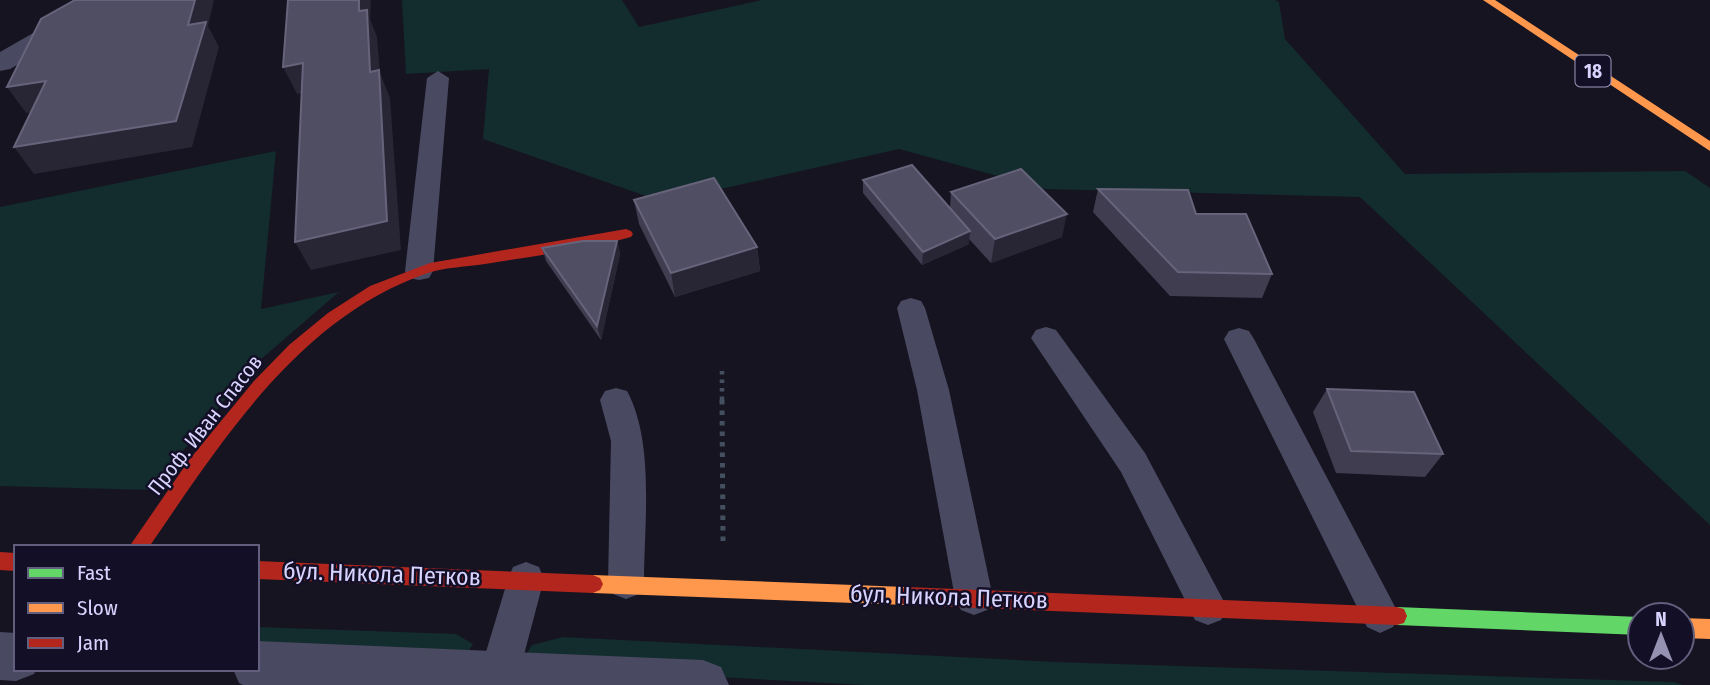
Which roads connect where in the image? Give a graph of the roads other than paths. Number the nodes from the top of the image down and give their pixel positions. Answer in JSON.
{"nodes":[{"id":1,"x":110,"y":0,"type":"edge"},
{"id":2,"x":1488,"y":0,"type":"edge"},
{"id":3,"x":0,"y":64,"type":"edge"},
{"id":4,"x":438,"y":78,"type":"dead end"},
{"id":5,"x":1710,"y":147,"type":"edge"},
{"id":6,"x":626,"y":234,"type":"dead end"},
{"id":7,"x":419,"y":271,"type":"junction"},
{"id":8,"x":911,"y":308,"type":"dead end"},
{"id":9,"x":1046,"y":338,"type":"dead end"},
{"id":10,"x":1239,"y":339,"type":"dead end"},
{"id":11,"x":616,"y":400,"type":"dead end"},
{"id":12,"x":139,"y":545,"type":"edge"},
{"id":13,"x":259,"y":570,"type":"edge"},
{"id":14,"x":526,"y":579,"type":"junction"},
{"id":15,"x":626,"y":582,"type":"junction"},
{"id":16,"x":974,"y":598,"type":"junction"},
{"id":17,"x":1208,"y":608,"type":"junction"},
{"id":18,"x":1380,"y":615,"type":"junction"},
{"id":19,"x":1626,"y":625,"type":"edge"},
{"id":20,"x":259,"y":666,"type":"edge"},
{"id":21,"x":497,"y":681,"type":"edge"},
{"id":22,"x":704,"y":685,"type":"edge"}],
"edges":[{"from":1,"to":3,"type":"street"},
{"from":2,"to":5,"type":"main road","number":"18"},
{"from":4,"to":7,"type":"lane"},
{"from":6,"to":7,"type":"main road","name":"Проф. Иван Спасов"},
{"from":7,"to":12,"type":"main road","name":"Проф. Иван Спасов"},
{"from":8,"to":16,"type":"lane"},
{"from":9,"to":17,"type":"lane"},
{"from":10,"to":18,"type":"lane"},
{"from":11,"to":15,"type":"lane"},
{"from":13,"to":14,"type":"main road","name":"бул. Никола Петков"},
{"from":14,"to":15,"type":"main road","name":"бул. Никола Петков"},
{"from":14,"to":21,"type":"lane"},
{"from":15,"to":16,"type":"main road","name":"бул. Никола Петков"},
{"from":16,"to":17,"type":"main road","name":"бул. Никола Петков"},
{"from":17,"to":18,"type":"main road","name":"бул. Никола Петков"},
{"from":18,"to":19,"type":"main road","name":"бул. Никола Петков"},
{"from":20,"to":21,"type":"street"},
{"from":21,"to":22,"type":"street"}]}
